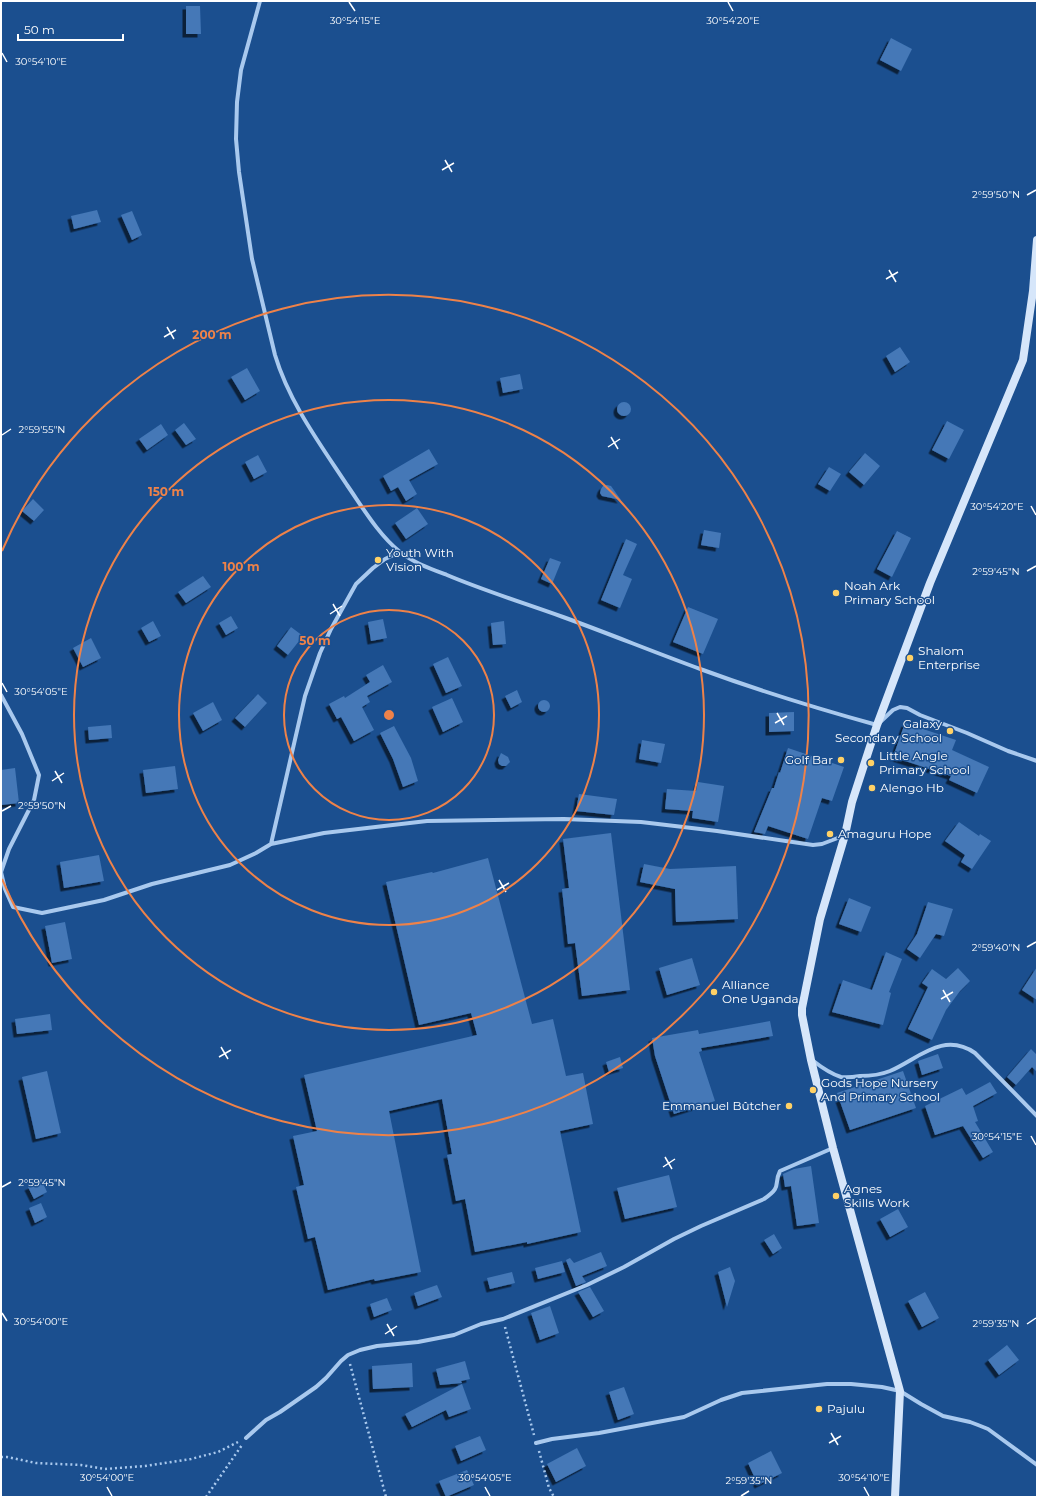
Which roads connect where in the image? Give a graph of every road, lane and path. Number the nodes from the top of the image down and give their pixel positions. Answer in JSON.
{"nodes":[{"id":1,"x":260,"y":1,"type":"edge"},
{"id":2,"x":1037,"y":240,"type":"edge"},
{"id":3,"x":400,"y":552,"type":"junction"},
{"id":4,"x":1,"y":695,"type":"edge"},
{"id":5,"x":877,"y":726,"type":"junction"},
{"id":6,"x":1037,"y":761,"type":"edge"},
{"id":7,"x":845,"y":835,"type":"junction"},
{"id":8,"x":271,"y":844,"type":"junction"},
{"id":9,"x":1,"y":872,"type":"edge"},
{"id":10,"x":811,"y":1060,"type":"junction"},
{"id":11,"x":1037,"y":1116,"type":"edge"},
{"id":12,"x":833,"y":1148,"type":"junction"},
{"id":13,"x":502,"y":1319,"type":"junction"},
{"id":14,"x":348,"y":1355,"type":"junction"},
{"id":15,"x":900,"y":1391,"type":"junction"},
{"id":16,"x":246,"y":1438,"type":"junction"},
{"id":17,"x":536,"y":1443,"type":"junction"},
{"id":18,"x":1,"y":1457,"type":"edge"},
{"id":19,"x":1037,"y":1465,"type":"edge"},
{"id":20,"x":206,"y":1497,"type":"edge"},
{"id":21,"x":386,"y":1497,"type":"edge"},
{"id":22,"x":554,"y":1497,"type":"edge"},
{"id":23,"x":895,"y":1497,"type":"edge"}],
"edges":[{"from":1,"to":3,"type":"street"},
{"from":2,"to":5,"type":"street"},
{"from":3,"to":5,"type":"street"},
{"from":3,"to":8,"type":"street"},
{"from":4,"to":9,"type":"street"},
{"from":5,"to":6,"type":"street"},
{"from":5,"to":7,"type":"street"},
{"from":7,"to":8,"type":"street"},
{"from":7,"to":10,"type":"street"},
{"from":8,"to":9,"type":"street"},
{"from":10,"to":11,"type":"street"},
{"from":10,"to":12,"type":"street"},
{"from":12,"to":13,"type":"street"},
{"from":12,"to":15,"type":"street"},
{"from":13,"to":14,"type":"street"},
{"from":13,"to":17,"type":"path"},
{"from":14,"to":16,"type":"street"},
{"from":14,"to":21,"type":"path"},
{"from":15,"to":17,"type":"street"},
{"from":15,"to":19,"type":"street"},
{"from":15,"to":23,"type":"street"},
{"from":16,"to":18,"type":"path"},
{"from":16,"to":20,"type":"path"},
{"from":17,"to":22,"type":"path"}]}
